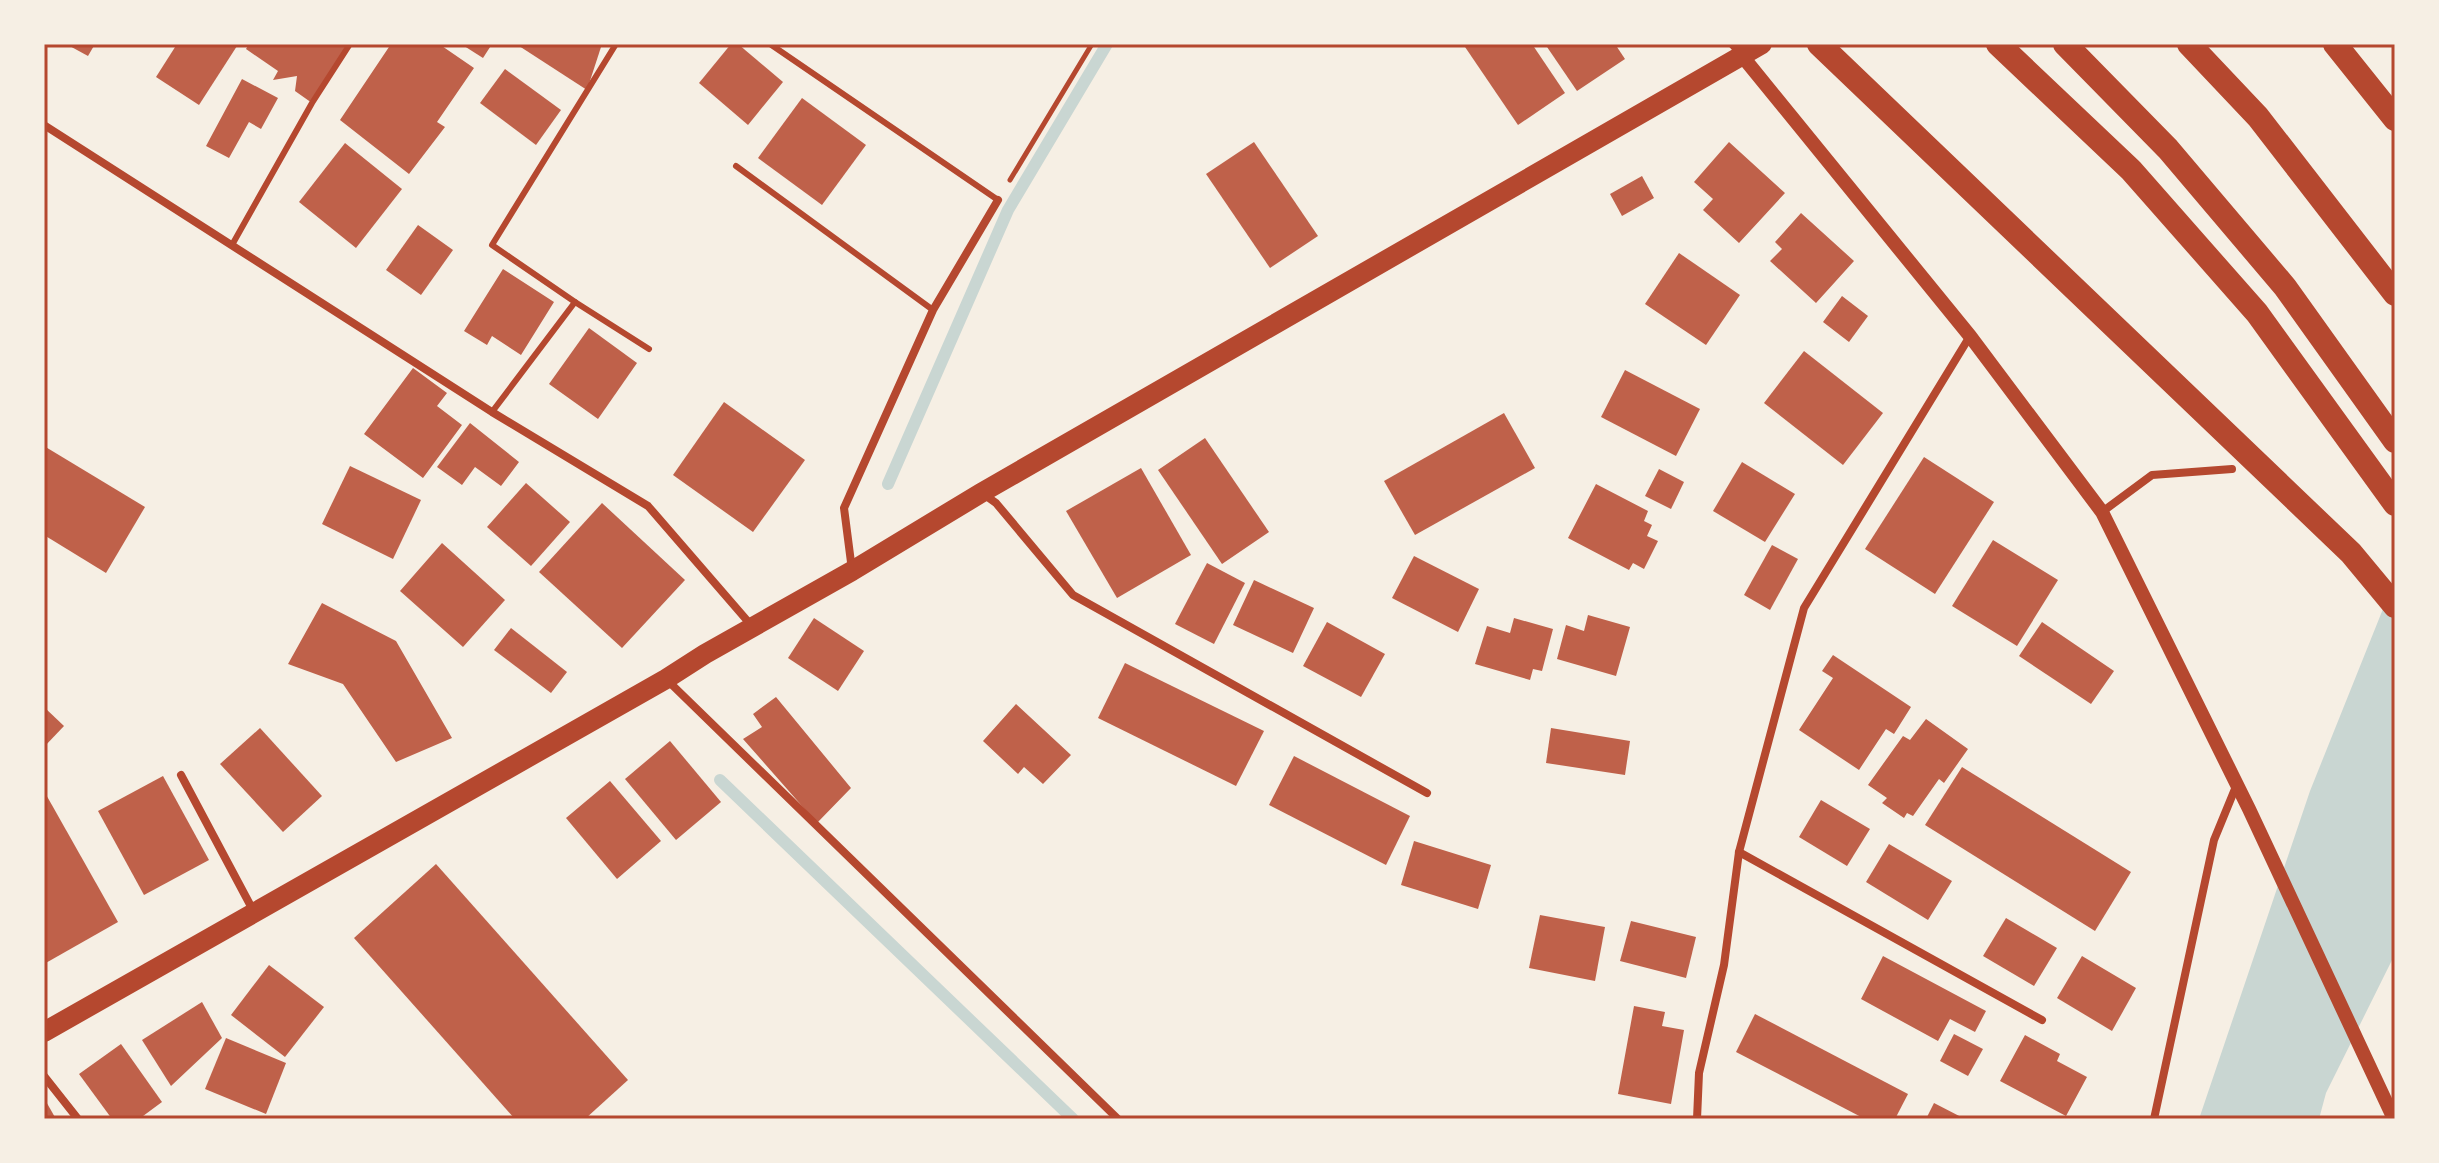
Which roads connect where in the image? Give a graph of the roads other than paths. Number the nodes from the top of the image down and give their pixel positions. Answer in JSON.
{"nodes":[{"id":1,"x":350,"y":44,"type":"edge"},
{"id":2,"x":616,"y":44,"type":"edge"},
{"id":3,"x":770,"y":44,"type":"edge"},
{"id":4,"x":1762,"y":44,"type":"edge"},
{"id":5,"x":1819,"y":44,"type":"edge"},
{"id":6,"x":1998,"y":44,"type":"edge"},
{"id":7,"x":2065,"y":44,"type":"edge"},
{"id":8,"x":2189,"y":44,"type":"edge"},
{"id":9,"x":2335,"y":44,"type":"edge"},
{"id":10,"x":1738,"y":50,"type":"edge"},
{"id":11,"x":2395,"y":119,"type":"edge"},
{"id":12,"x":44,"y":125,"type":"edge"},
{"id":13,"x":736,"y":166,"type":"dead end"},
{"id":14,"x":998,"y":200,"type":"joint"},
{"id":15,"x":232,"y":245,"type":"junction"},
{"id":16,"x":2395,"y":294,"type":"edge"},
{"id":17,"x":575,"y":302,"type":"junction"},
{"id":18,"x":933,"y":310,"type":"junction"},
{"id":19,"x":1970,"y":336,"type":"junction"},
{"id":20,"x":649,"y":349,"type":"dead end"},
{"id":21,"x":492,"y":412,"type":"junction"},
{"id":22,"x":2395,"y":441,"type":"edge"},
{"id":23,"x":2232,"y":469,"type":"dead end"},
{"id":24,"x":981,"y":493,"type":"junction"},
{"id":25,"x":2393,"y":500,"type":"edge"},
{"id":26,"x":2102,"y":512,"type":"junction"},
{"id":27,"x":852,"y":571,"type":"junction"},
{"id":28,"x":2395,"y":606,"type":"edge"},
{"id":29,"x":752,"y":627,"type":"junction"},
{"id":30,"x":666,"y":679,"type":"junction"},
{"id":31,"x":181,"y":775,"type":"dead end"},
{"id":32,"x":2237,"y":784,"type":"junction"},
{"id":33,"x":1427,"y":793,"type":"dead end"},
{"id":34,"x":1739,"y":852,"type":"junction"},
{"id":35,"x":254,"y":912,"type":"junction"},
{"id":36,"x":2042,"y":1020,"type":"dead end"},
{"id":37,"x":44,"y":1032,"type":"edge"},
{"id":38,"x":44,"y":1076,"type":"edge"},
{"id":39,"x":2394,"y":1117,"type":"edge"},
{"id":40,"x":78,"y":1119,"type":"edge"},
{"id":41,"x":1118,"y":1119,"type":"edge"},
{"id":42,"x":1697,"y":1119,"type":"edge"},
{"id":43,"x":2154,"y":1119,"type":"edge"}],
"edges":[{"from":1,"to":15,"type":"lane"},
{"from":2,"to":17,"type":"lane"},
{"from":3,"to":14,"type":"lane"},
{"from":4,"to":10,"type":"main road"},
{"from":5,"to":28,"type":"highway"},
{"from":6,"to":25,"type":"highway"},
{"from":7,"to":22,"type":"highway"},
{"from":8,"to":16,"type":"highway"},
{"from":9,"to":11,"type":"highway"},
{"from":10,"to":19,"type":"street"},
{"from":10,"to":24,"type":"main road"},
{"from":12,"to":15,"type":"street"},
{"from":13,"to":18,"type":"lane"},
{"from":14,"to":18,"type":"street"},
{"from":15,"to":21,"type":"street"},
{"from":17,"to":20,"type":"lane"},
{"from":17,"to":21,"type":"lane"},
{"from":18,"to":27,"type":"street"},
{"from":19,"to":26,"type":"street"},
{"from":19,"to":34,"type":"street"},
{"from":21,"to":29,"type":"street"},
{"from":23,"to":26,"type":"street"},
{"from":24,"to":27,"type":"main road"},
{"from":24,"to":33,"type":"street"},
{"from":26,"to":32,"type":"street"},
{"from":27,"to":29,"type":"main road"},
{"from":29,"to":30,"type":"main road"},
{"from":30,"to":35,"type":"main road"},
{"from":30,"to":41,"type":"street"},
{"from":31,"to":35,"type":"street"},
{"from":32,"to":39,"type":"street"},
{"from":32,"to":43,"type":"street"},
{"from":34,"to":36,"type":"street"},
{"from":34,"to":42,"type":"street"},
{"from":35,"to":37,"type":"main road"},
{"from":38,"to":40,"type":"street"}]}
